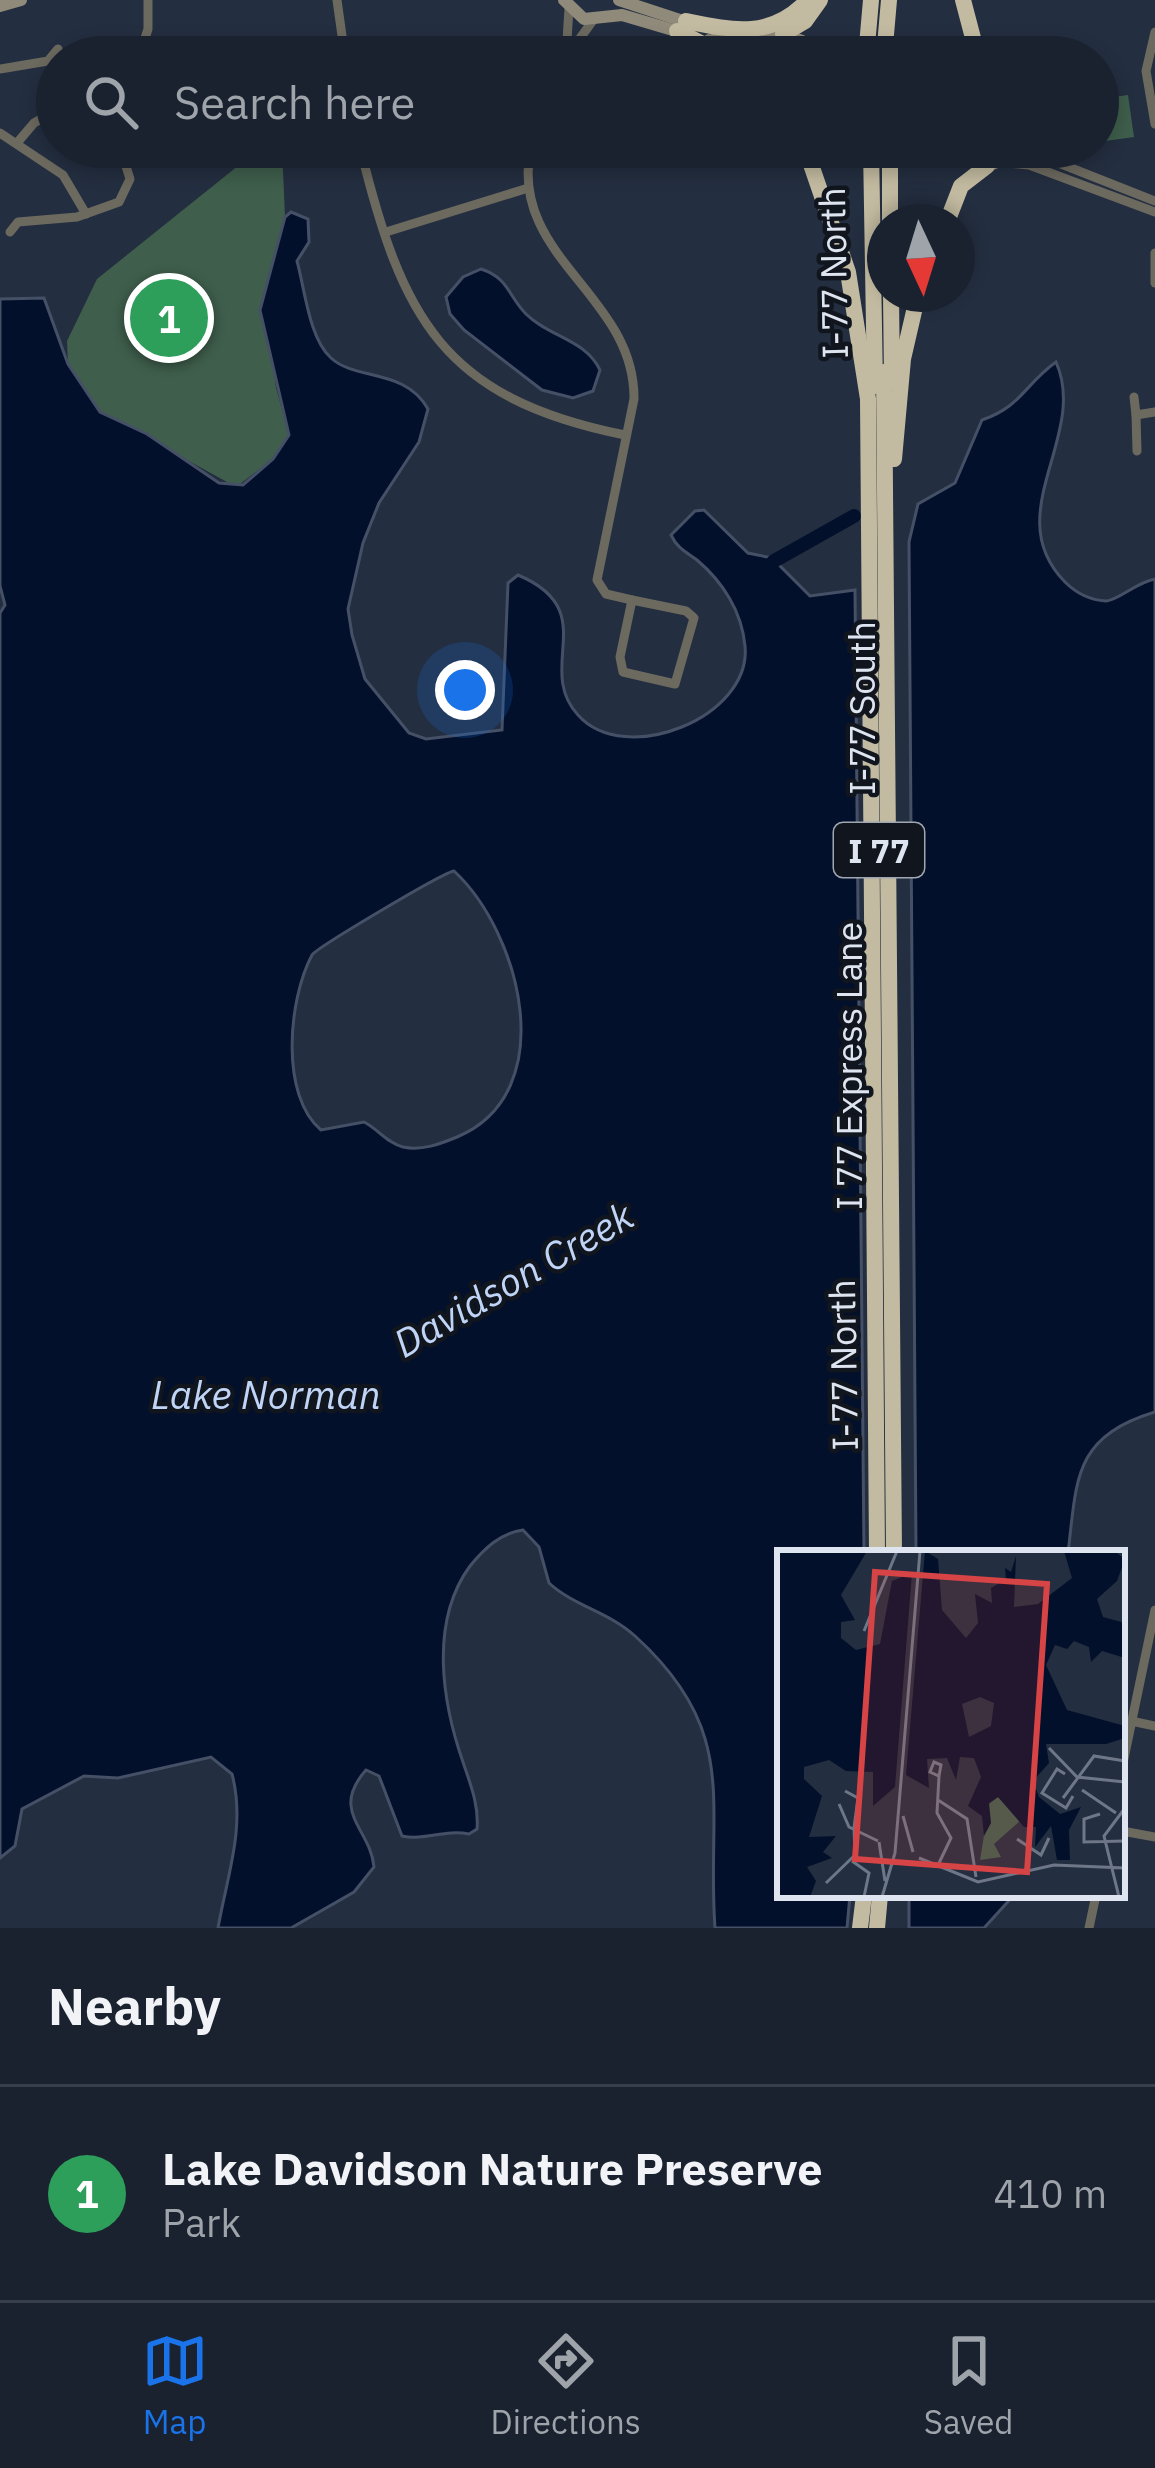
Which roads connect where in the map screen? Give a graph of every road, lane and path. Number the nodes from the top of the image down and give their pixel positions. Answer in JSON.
{"nodes":[{"id":1,"x":21,"y":0,"type":"edge"},
{"id":2,"x":148,"y":0,"type":"edge"},
{"id":3,"x":337,"y":0,"type":"edge"},
{"id":4,"x":615,"y":0,"type":"edge"},
{"id":5,"x":808,"y":0,"type":"edge"},
{"id":6,"x":820,"y":0,"type":"edge"},
{"id":7,"x":874,"y":0,"type":"edge"},
{"id":8,"x":893,"y":0,"type":"edge"},
{"id":9,"x":963,"y":0,"type":"edge"},
{"id":10,"x":566,"y":3,"type":"edge"},
{"id":11,"x":0,"y":6,"type":"edge"},
{"id":12,"x":598,"y":18,"type":"junction"},
{"id":13,"x":682,"y":26,"type":"junction"},
{"id":14,"x":1155,"y":32,"type":"edge"},
{"id":15,"x":778,"y":35,"type":"junction"},
{"id":16,"x":146,"y":36,"type":"edge"},
{"id":17,"x":342,"y":36,"type":"edge"},
{"id":18,"x":566,"y":36,"type":"edge"},
{"id":19,"x":583,"y":36,"type":"edge"},
{"id":20,"x":697,"y":36,"type":"edge"},
{"id":21,"x":706,"y":36,"type":"edge"},
{"id":22,"x":722,"y":36,"type":"edge"},
{"id":23,"x":762,"y":36,"type":"edge"},
{"id":24,"x":785,"y":36,"type":"edge"},
{"id":25,"x":871,"y":36,"type":"edge"},
{"id":26,"x":890,"y":36,"type":"edge"},
{"id":27,"x":972,"y":36,"type":"edge"},
{"id":28,"x":36,"y":63,"type":"edge"},
{"id":29,"x":0,"y":69,"type":"edge"},
{"id":30,"x":36,"y":121,"type":"edge"},
{"id":31,"x":1155,"y":124,"type":"edge"},
{"id":32,"x":0,"y":133,"type":"edge"},
{"id":33,"x":17,"y":143,"type":"junction"},
{"id":34,"x":36,"y":156,"type":"edge"},
{"id":35,"x":53,"y":168,"type":"edge"},
{"id":36,"x":127,"y":168,"type":"edge"},
{"id":37,"x":366,"y":168,"type":"edge"},
{"id":38,"x":528,"y":168,"type":"edge"},
{"id":39,"x":809,"y":168,"type":"edge"},
{"id":40,"x":868,"y":168,"type":"edge"},
{"id":41,"x":868,"y":168,"type":"edge"},
{"id":42,"x":886,"y":168,"type":"edge"},
{"id":43,"x":887,"y":168,"type":"edge"},
{"id":44,"x":986,"y":168,"type":"edge"},
{"id":45,"x":1040,"y":168,"type":"edge"},
{"id":46,"x":1071,"y":168,"type":"edge"},
{"id":47,"x":525,"y":189,"type":"junction"},
{"id":48,"x":1155,"y":201,"type":"edge"},
{"id":49,"x":889,"y":204,"type":"edge"},
{"id":50,"x":954,"y":204,"type":"edge"},
{"id":51,"x":1155,"y":212,"type":"edge"},
{"id":52,"x":86,"y":214,"type":"junction"},
{"id":53,"x":10,"y":232,"type":"dead end"},
{"id":54,"x":386,"y":232,"type":"junction"},
{"id":55,"x":1155,"y":253,"type":"edge"},
{"id":56,"x":1155,"y":283,"type":"edge"},
{"id":57,"x":891,"y":312,"type":"edge"},
{"id":58,"x":914,"y":312,"type":"edge"},
{"id":59,"x":1134,"y":397,"type":"dead end"},
{"id":60,"x":868,"y":399,"type":"junction"},
{"id":61,"x":1155,"y":412,"type":"edge"},
{"id":62,"x":1136,"y":415,"type":"junction"},
{"id":63,"x":626,"y":435,"type":"junction"},
{"id":64,"x":1137,"y":451,"type":"dead end"},
{"id":65,"x":892,"y":484,"type":"junction"},
{"id":66,"x":632,"y":599,"type":"junction"},
{"id":67,"x":881,"y":1550,"type":"edge"},
{"id":68,"x":881,"y":1550,"type":"edge"},
{"id":69,"x":898,"y":1550,"type":"edge"},
{"id":70,"x":898,"y":1550,"type":"edge"},
{"id":71,"x":1155,"y":1610,"type":"edge"},
{"id":72,"x":1131,"y":1720,"type":"junction"},
{"id":73,"x":1155,"y":1726,"type":"edge"},
{"id":74,"x":1125,"y":1752,"type":"edge"},
{"id":75,"x":1125,"y":1832,"type":"edge"},
{"id":76,"x":1155,"y":1837,"type":"edge"},
{"id":77,"x":867,"y":1898,"type":"edge"},
{"id":78,"x":884,"y":1898,"type":"edge"},
{"id":79,"x":1095,"y":1898,"type":"edge"},
{"id":80,"x":864,"y":1928,"type":"edge"},
{"id":81,"x":881,"y":1928,"type":"edge"},
{"id":82,"x":1090,"y":1928,"type":"edge"}],
"edges":[{"from":1,"to":11,"type":"main road"},
{"from":2,"to":16,"type":"street"},
{"from":3,"to":17,"type":"street"},
{"from":4,"to":12,"type":"main road"},
{"from":4,"to":13,"type":"main road"},
{"from":5,"to":13,"type":"highway"},
{"from":6,"to":15,"type":"highway"},
{"from":7,"to":25,"type":"highway"},
{"from":8,"to":26,"type":"highway"},
{"from":9,"to":27,"type":"highway"},
{"from":10,"to":12,"type":"main road"},
{"from":10,"to":18,"type":"street"},
{"from":12,"to":13,"type":"main road"},
{"from":12,"to":19,"type":"street"},
{"from":13,"to":20,"type":"highway"},
{"from":13,"to":21,"type":"main road"},
{"from":13,"to":22,"type":"main road"},
{"from":14,"to":31,"type":"street"},
{"from":15,"to":23,"type":"main road"},
{"from":15,"to":24,"type":"main road"},
{"from":28,"to":29,"type":"street"},
{"from":30,"to":33,"type":"street"},
{"from":32,"to":33,"type":"street"},
{"from":33,"to":34,"type":"street"},
{"from":35,"to":52,"type":"street"},
{"from":36,"to":52,"type":"street"},
{"from":37,"to":54,"type":"street"},
{"from":38,"to":47,"type":"street"},
{"from":39,"to":60,"type":"highway"},
{"from":40,"to":60,"type":"highway","name":"I-77 North","number":"I 77"},
{"from":41,"to":67,"type":"highway","name":"I 77 Express Lane","number":"I 77"},
{"from":42,"to":69,"type":"highway","name":"I 77 Express Lane","number":"I 77"},
{"from":43,"to":49,"type":"highway","number":"I 77"},
{"from":44,"to":50,"type":"highway"},
{"from":45,"to":51,"type":"street"},
{"from":46,"to":48,"type":"street"},
{"from":47,"to":54,"type":"street"},
{"from":47,"to":63,"type":"street"},
{"from":52,"to":53,"type":"street"},
{"from":54,"to":63,"type":"street"},
{"from":55,"to":56,"type":"street"},
{"from":57,"to":65,"type":"highway","name":"I-77 South","number":"I 77"},
{"from":58,"to":65,"type":"highway"},
{"from":59,"to":62,"type":"street"},
{"from":60,"to":68,"type":"highway","name":"I-77 North","number":"I 77"},
{"from":61,"to":62,"type":"street"},
{"from":62,"to":64,"type":"street"},
{"from":63,"to":66,"type":"street"},
{"from":65,"to":70,"type":"highway","name":"I-77 South","number":"I 77"},
{"from":66,"to":66,"type":"street"},
{"from":71,"to":72,"type":"street"},
{"from":72,"to":73,"type":"street"},
{"from":72,"to":74,"type":"street"},
{"from":75,"to":76,"type":"street"},
{"from":77,"to":80,"type":"highway"},
{"from":78,"to":81,"type":"highway"},
{"from":79,"to":82,"type":"street"}]}
